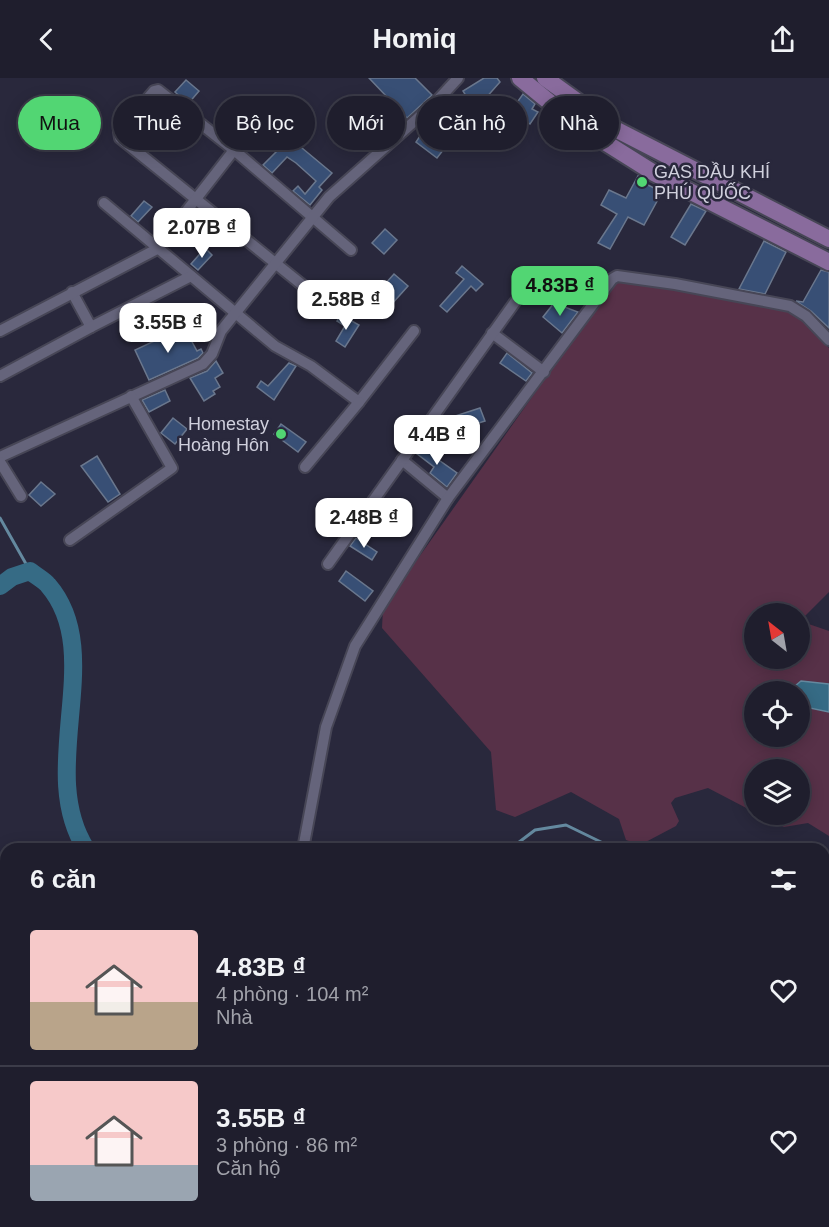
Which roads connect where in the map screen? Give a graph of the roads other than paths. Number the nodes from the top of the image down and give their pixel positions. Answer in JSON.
{"nodes":[{"id":1,"x":458,"y":78,"type":"edge"},
{"id":2,"x":520,"y":78,"type":"edge"},
{"id":3,"x":545,"y":78,"type":"edge"},
{"id":4,"x":215,"y":135,"type":"edge"},
{"id":5,"x":234,"y":150,"type":"joint"},
{"id":6,"x":196,"y":198,"type":"junction"},
{"id":7,"x":104,"y":203,"type":"dead end"},
{"id":8,"x":312,"y":217,"type":"junction"},
{"id":9,"x":829,"y":239,"type":"edge"},
{"id":10,"x":157,"y":249,"type":"junction"},
{"id":11,"x":351,"y":250,"type":"dead end"},
{"id":12,"x":829,"y":262,"type":"edge"},
{"id":13,"x":276,"y":263,"type":"junction"},
{"id":14,"x":191,"y":276,"type":"junction"},
{"id":15,"x":72,"y":292,"type":"junction"},
{"id":16,"x":515,"y":302,"type":"dead end"},
{"id":17,"x":342,"y":308,"type":"dead end"},
{"id":18,"x":236,"y":314,"type":"junction"},
{"id":19,"x":91,"y":327,"type":"junction"},
{"id":20,"x":0,"y":331,"type":"edge"},
{"id":21,"x":414,"y":331,"type":"dead end"},
{"id":22,"x":492,"y":333,"type":"junction"},
{"id":23,"x":829,"y":340,"type":"edge"},
{"id":24,"x":544,"y":372,"type":"junction"},
{"id":25,"x":0,"y":376,"type":"edge"},
{"id":26,"x":131,"y":396,"type":"junction"},
{"id":27,"x":359,"y":402,"type":"junction"},
{"id":28,"x":0,"y":459,"type":"edge"},
{"id":29,"x":402,"y":460,"type":"junction"},
{"id":30,"x":305,"y":467,"type":"dead end"},
{"id":31,"x":21,"y":496,"type":"dead end"},
{"id":32,"x":448,"y":498,"type":"junction"},
{"id":33,"x":69,"y":540,"type":"dead end"},
{"id":34,"x":328,"y":564,"type":"dead end"},
{"id":35,"x":304,"y":843,"type":"edge"}],
"edges":[{"from":1,"to":8,"type":"street"},
{"from":2,"to":12,"type":"main road"},
{"from":3,"to":9,"type":"main road"},
{"from":4,"to":6,"type":"street"},
{"from":5,"to":6,"type":"street"},
{"from":5,"to":8,"type":"street"},
{"from":6,"to":10,"type":"street"},
{"from":6,"to":13,"type":"street"},
{"from":7,"to":10,"type":"street"},
{"from":8,"to":11,"type":"street"},
{"from":8,"to":13,"type":"street"},
{"from":10,"to":14,"type":"street"},
{"from":10,"to":15,"type":"street"},
{"from":13,"to":17,"type":"street"},
{"from":13,"to":18,"type":"street"},
{"from":14,"to":18,"type":"street"},
{"from":14,"to":19,"type":"street"},
{"from":15,"to":19,"type":"street"},
{"from":15,"to":20,"type":"street"},
{"from":16,"to":22,"type":"street"},
{"from":18,"to":26,"type":"street"},
{"from":18,"to":27,"type":"street"},
{"from":19,"to":25,"type":"street"},
{"from":21,"to":27,"type":"street"},
{"from":22,"to":24,"type":"street"},
{"from":22,"to":29,"type":"street"},
{"from":23,"to":24,"type":"street"},
{"from":24,"to":32,"type":"street"},
{"from":26,"to":28,"type":"street"},
{"from":26,"to":33,"type":"street"},
{"from":27,"to":30,"type":"street"},
{"from":28,"to":31,"type":"street"},
{"from":29,"to":32,"type":"street"},
{"from":29,"to":34,"type":"street"},
{"from":32,"to":35,"type":"street"}]}
